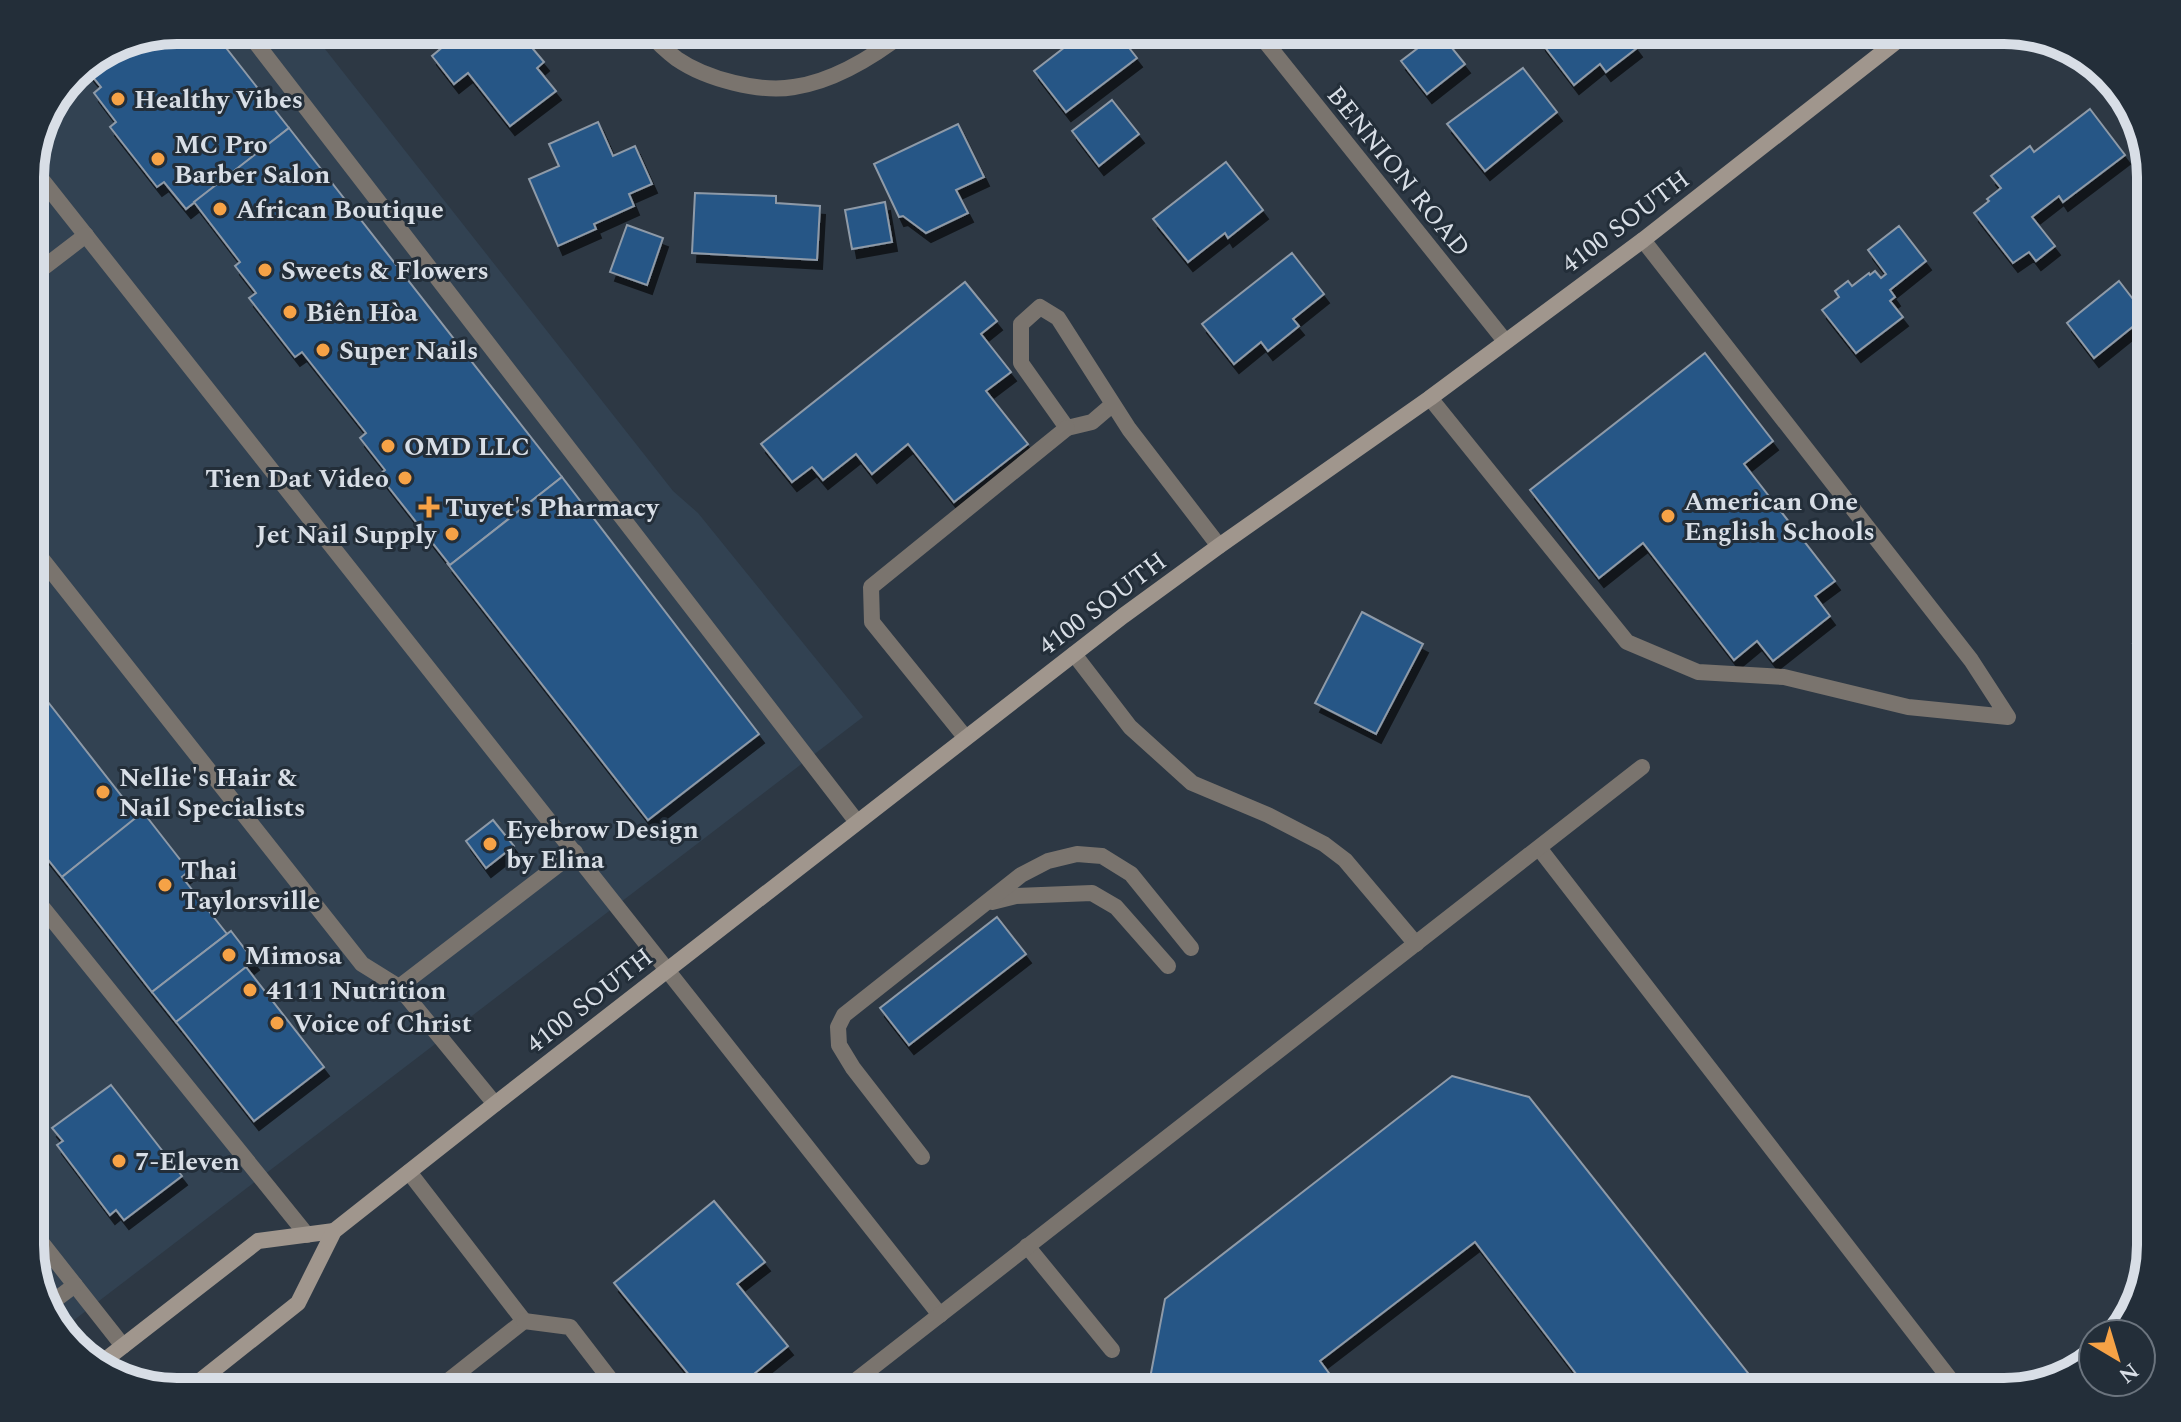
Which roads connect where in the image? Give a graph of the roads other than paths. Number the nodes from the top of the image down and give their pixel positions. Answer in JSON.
{"nodes":[{"id":1,"x":257,"y":44,"type":"edge"},
{"id":2,"x":661,"y":44,"type":"edge"},
{"id":3,"x":890,"y":44,"type":"edge"},
{"id":4,"x":1267,"y":44,"type":"edge"},
{"id":5,"x":1893,"y":44,"type":"edge"},
{"id":6,"x":44,"y":182,"type":"edge"},
{"id":7,"x":86,"y":235,"type":"junction"},
{"id":8,"x":1643,"y":240,"type":"junction"},
{"id":9,"x":44,"y":267,"type":"edge"},
{"id":10,"x":1505,"y":341,"type":"junction"},
{"id":11,"x":1430,"y":398,"type":"junction"},
{"id":12,"x":1113,"y":404,"type":"junction"},
{"id":13,"x":1067,"y":428,"type":"junction"},
{"id":14,"x":1219,"y":546,"type":"junction"},
{"id":15,"x":44,"y":562,"type":"edge"},
{"id":16,"x":1074,"y":654,"type":"junction"},
{"id":17,"x":965,"y":737,"type":"junction"},
{"id":18,"x":1642,"y":767,"type":"dead end"},
{"id":19,"x":857,"y":822,"type":"junction"},
{"id":20,"x":1539,"y":848,"type":"junction"},
{"id":21,"x":575,"y":852,"type":"junction"},
{"id":22,"x":986,"y":904,"type":"junction"},
{"id":23,"x":44,"y":909,"type":"edge"},
{"id":24,"x":1416,"y":944,"type":"junction"},
{"id":25,"x":1191,"y":948,"type":"dead end"},
{"id":26,"x":1168,"y":966,"type":"dead end"},
{"id":27,"x":668,"y":969,"type":"junction"},
{"id":28,"x":399,"y":987,"type":"junction"},
{"id":29,"x":495,"y":1104,"type":"junction"},
{"id":30,"x":922,"y":1157,"type":"dead end"},
{"id":31,"x":409,"y":1172,"type":"junction"},
{"id":32,"x":334,"y":1231,"type":"junction"},
{"id":33,"x":307,"y":1235,"type":"junction"},
{"id":34,"x":44,"y":1246,"type":"edge"},
{"id":35,"x":1027,"y":1246,"type":"junction"},
{"id":36,"x":75,"y":1285,"type":"junction"},
{"id":37,"x":56,"y":1300,"type":"edge"},
{"id":38,"x":940,"y":1315,"type":"junction"},
{"id":39,"x":524,"y":1321,"type":"junction"},
{"id":40,"x":123,"y":1346,"type":"junction"},
{"id":41,"x":1112,"y":1350,"type":"dead end"},
{"id":42,"x":107,"y":1358,"type":"edge"},
{"id":43,"x":204,"y":1378,"type":"edge"},
{"id":44,"x":452,"y":1378,"type":"edge"},
{"id":45,"x":609,"y":1378,"type":"edge"},
{"id":46,"x":859,"y":1378,"type":"edge"},
{"id":47,"x":1949,"y":1378,"type":"edge"}],
"edges":[{"from":1,"to":19,"type":"street"},
{"from":2,"to":3,"type":"street"},
{"from":4,"to":10,"type":"street","name":"BENNION ROAD"},
{"from":5,"to":8,"type":"main road","name":"4100 SOUTH"},
{"from":6,"to":7,"type":"street"},
{"from":7,"to":9,"type":"street"},
{"from":7,"to":21,"type":"street"},
{"from":8,"to":10,"type":"main road","name":"4100 SOUTH"},
{"from":8,"to":11,"type":"street"},
{"from":10,"to":11,"type":"main road","name":"4100 SOUTH"},
{"from":11,"to":14,"type":"main road","name":"4100 SOUTH"},
{"from":12,"to":13,"type":"street"},
{"from":12,"to":13,"type":"street"},
{"from":12,"to":14,"type":"street"},
{"from":13,"to":17,"type":"street"},
{"from":14,"to":16,"type":"main road","name":"4100 SOUTH"},
{"from":15,"to":28,"type":"street"},
{"from":16,"to":17,"type":"main road","name":"4100 SOUTH"},
{"from":16,"to":24,"type":"street"},
{"from":17,"to":19,"type":"main road","name":"4100 SOUTH"},
{"from":18,"to":20,"type":"street"},
{"from":19,"to":27,"type":"main road","name":"4100 SOUTH"},
{"from":20,"to":24,"type":"street"},
{"from":20,"to":47,"type":"street"},
{"from":21,"to":27,"type":"street"},
{"from":21,"to":28,"type":"street"},
{"from":22,"to":25,"type":"street"},
{"from":22,"to":26,"type":"street"},
{"from":22,"to":30,"type":"street"},
{"from":23,"to":33,"type":"street"},
{"from":24,"to":35,"type":"street"},
{"from":27,"to":29,"type":"main road","name":"4100 SOUTH"},
{"from":27,"to":38,"type":"street"},
{"from":28,"to":29,"type":"street"},
{"from":29,"to":31,"type":"main road","name":"4100 SOUTH"},
{"from":31,"to":32,"type":"main road","name":"4100 SOUTH"},
{"from":31,"to":39,"type":"street"},
{"from":32,"to":33,"type":"main road","name":"4100 SOUTH"},
{"from":32,"to":43,"type":"main road","name":"4100 SOUTH"},
{"from":33,"to":40,"type":"main road","name":"4100 SOUTH"},
{"from":34,"to":36,"type":"street"},
{"from":35,"to":38,"type":"street"},
{"from":35,"to":41,"type":"street"},
{"from":36,"to":37,"type":"street"},
{"from":36,"to":40,"type":"street"},
{"from":38,"to":46,"type":"street"},
{"from":39,"to":44,"type":"street"},
{"from":39,"to":45,"type":"street"},
{"from":40,"to":42,"type":"main road","name":"4100 SOUTH"}]}
